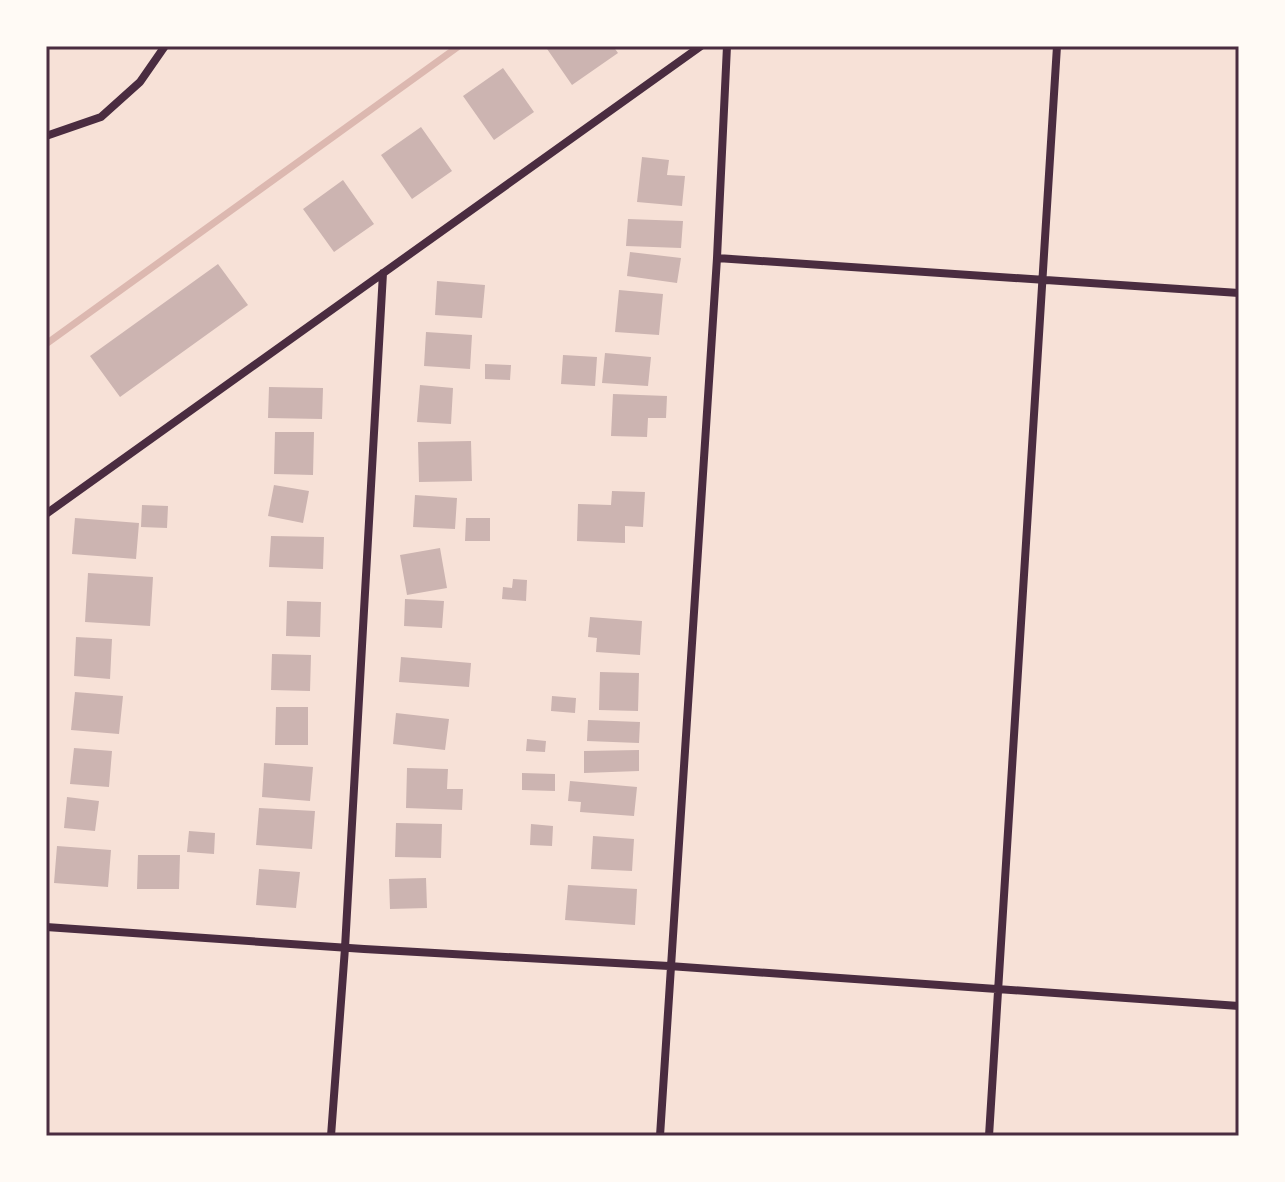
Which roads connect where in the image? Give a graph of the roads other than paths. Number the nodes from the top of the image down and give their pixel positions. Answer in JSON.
{"nodes":[{"id":1,"x":165,"y":46,"type":"edge"},
{"id":2,"x":701,"y":46,"type":"edge"},
{"id":3,"x":727,"y":46,"type":"edge"},
{"id":4,"x":1057,"y":46,"type":"edge"},
{"id":5,"x":46,"y":136,"type":"edge"},
{"id":6,"x":717,"y":258,"type":"junction"},
{"id":7,"x":383,"y":273,"type":"junction"},
{"id":8,"x":1044,"y":279,"type":"junction"},
{"id":9,"x":1239,"y":293,"type":"edge"},
{"id":10,"x":46,"y":516,"type":"edge"},
{"id":11,"x":46,"y":927,"type":"edge"},
{"id":12,"x":345,"y":948,"type":"junction"},
{"id":13,"x":669,"y":966,"type":"junction"},
{"id":14,"x":998,"y":989,"type":"junction"},
{"id":15,"x":1239,"y":1006,"type":"edge"},
{"id":16,"x":331,"y":1136,"type":"edge"},
{"id":17,"x":660,"y":1136,"type":"edge"},
{"id":18,"x":989,"y":1136,"type":"edge"}],
"edges":[{"from":1,"to":5,"type":"street"},
{"from":2,"to":7,"type":"street"},
{"from":3,"to":6,"type":"street"},
{"from":4,"to":8,"type":"street"},
{"from":6,"to":8,"type":"street"},
{"from":6,"to":13,"type":"street"},
{"from":7,"to":10,"type":"street"},
{"from":7,"to":12,"type":"street"},
{"from":8,"to":9,"type":"street"},
{"from":8,"to":14,"type":"street"},
{"from":11,"to":12,"type":"street"},
{"from":12,"to":13,"type":"street"},
{"from":12,"to":16,"type":"street"},
{"from":13,"to":14,"type":"street"},
{"from":13,"to":17,"type":"street"},
{"from":14,"to":15,"type":"street"},
{"from":14,"to":18,"type":"street"}]}
